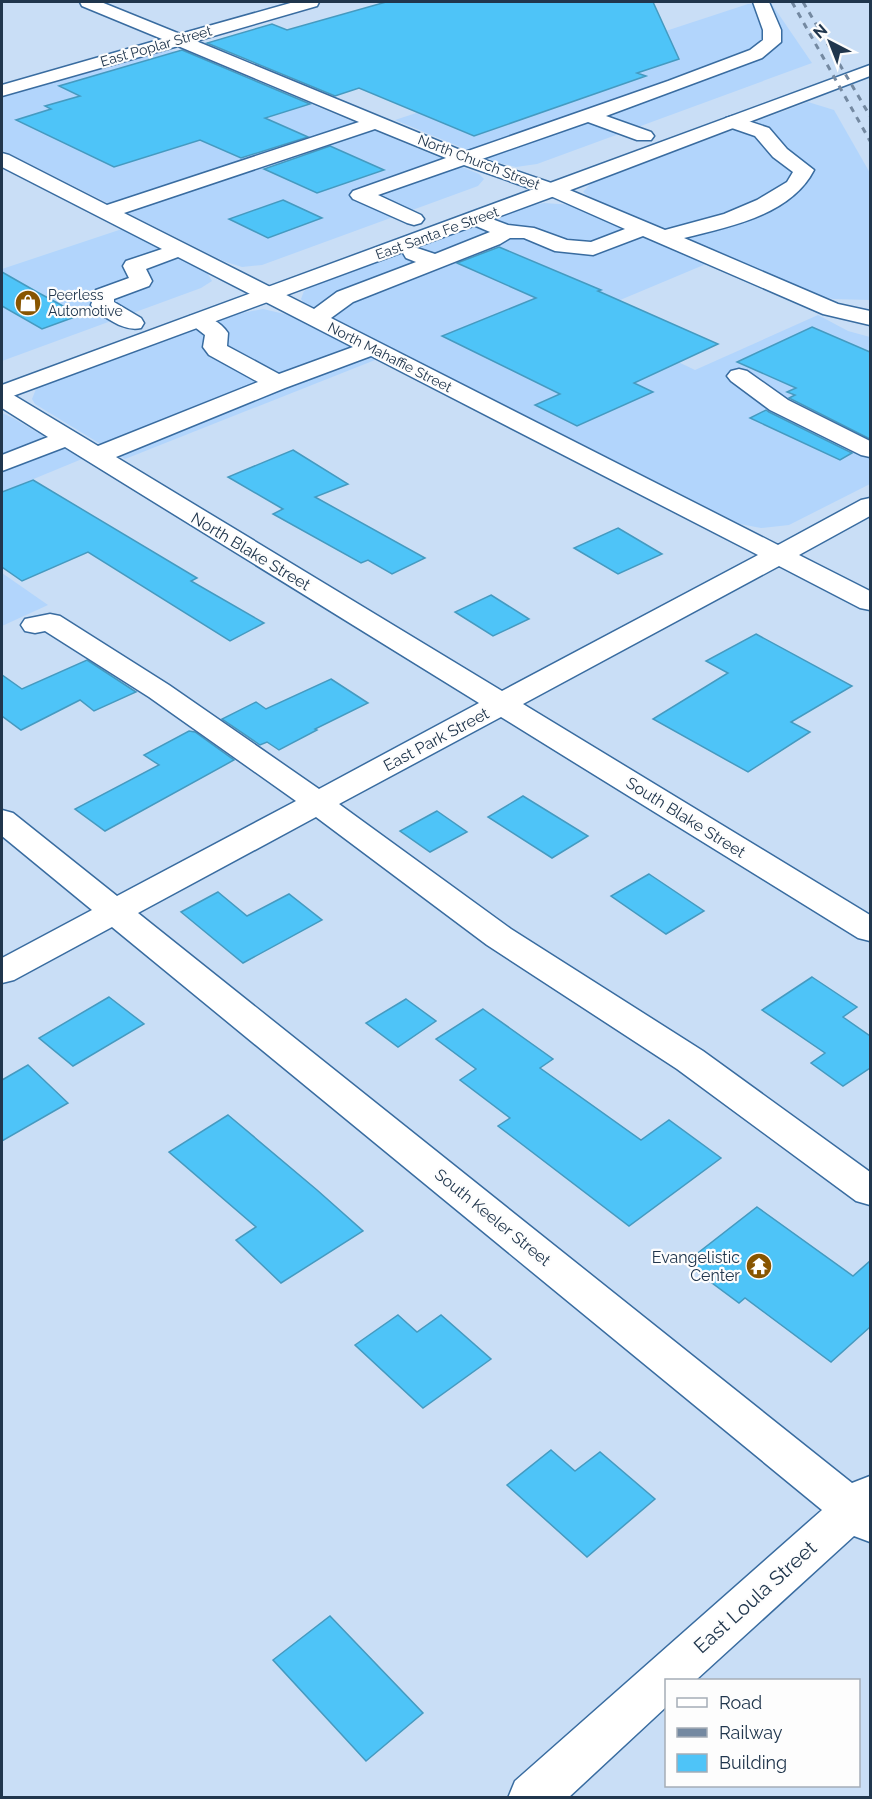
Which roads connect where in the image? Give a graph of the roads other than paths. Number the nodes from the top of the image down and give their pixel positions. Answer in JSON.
{"nodes":[{"id":1,"x":88,"y":2,"type":"edge"},
{"id":2,"x":310,"y":2,"type":"edge"},
{"id":3,"x":761,"y":2,"type":"edge"},
{"id":4,"x":179,"y":40,"type":"junction"},
{"id":5,"x":870,"y":55,"type":"edge"},
{"id":6,"x":870,"y":70,"type":"edge"},
{"id":7,"x":2,"y":91,"type":"edge"},
{"id":8,"x":589,"y":116,"type":"junction"},
{"id":9,"x":376,"y":122,"type":"junction"},
{"id":10,"x":733,"y":122,"type":"junction"},
{"id":11,"x":644,"y":136,"type":"junction"},
{"id":12,"x":588,"y":156,"type":"dead end"},
{"id":13,"x":2,"y":159,"type":"edge"},
{"id":14,"x":464,"y":159,"type":"junction"},
{"id":15,"x":554,"y":167,"type":"dead end"},
{"id":16,"x":520,"y":179,"type":"junction"},
{"id":17,"x":553,"y":190,"type":"junction"},
{"id":18,"x":488,"y":191,"type":"dead end"},
{"id":19,"x":435,"y":211,"type":"dead end"},
{"id":20,"x":106,"y":212,"type":"junction"},
{"id":21,"x":414,"y":219,"type":"junction"},
{"id":22,"x":476,"y":219,"type":"junction"},
{"id":23,"x":643,"y":229,"type":"junction"},
{"id":24,"x":382,"y":231,"type":"dead end"},
{"id":25,"x":505,"y":231,"type":"junction"},
{"id":26,"x":663,"y":237,"type":"junction"},
{"id":27,"x":400,"y":247,"type":"junction"},
{"id":28,"x":179,"y":250,"type":"junction"},
{"id":29,"x":435,"y":262,"type":"junction"},
{"id":30,"x":330,"y":273,"type":"junction"},
{"id":31,"x":259,"y":284,"type":"junction"},
{"id":32,"x":366,"y":289,"type":"junction"},
{"id":33,"x":222,"y":291,"type":"dead end"},
{"id":34,"x":155,"y":315,"type":"dead end"},
{"id":35,"x":870,"y":318,"type":"edge"},
{"id":36,"x":315,"y":319,"type":"junction"},
{"id":37,"x":198,"y":321,"type":"junction"},
{"id":38,"x":133,"y":323,"type":"junction"},
{"id":39,"x":111,"y":331,"type":"dead end"},
{"id":40,"x":372,"y":348,"type":"junction"},
{"id":41,"x":739,"y":376,"type":"dead end"},
{"id":42,"x":277,"y":383,"type":"junction"},
{"id":43,"x":2,"y":396,"type":"edge"},
{"id":44,"x":67,"y":438,"type":"junction"},
{"id":45,"x":870,"y":450,"type":"edge"},
{"id":46,"x":96,"y":456,"type":"junction"},
{"id":47,"x":2,"y":464,"type":"edge"},
{"id":48,"x":870,"y":506,"type":"edge"},
{"id":49,"x":778,"y":555,"type":"junction"},
{"id":50,"x":870,"y":602,"type":"edge"},
{"id":51,"x":35,"y":625,"type":"dead end"},
{"id":52,"x":501,"y":704,"type":"junction"},
{"id":53,"x":317,"y":803,"type":"junction"},
{"id":54,"x":2,"y":820,"type":"edge"},
{"id":55,"x":115,"y":912,"type":"junction"},
{"id":56,"x":870,"y":930,"type":"edge"},
{"id":57,"x":2,"y":972,"type":"edge"},
{"id":58,"x":870,"y":1191,"type":"edge"},
{"id":59,"x":865,"y":1509,"type":"edge"},
{"id":60,"x":668,"y":1679,"type":"edge"},
{"id":61,"x":665,"y":1682,"type":"edge"},
{"id":62,"x":532,"y":1797,"type":"edge"}],
"edges":[{"from":1,"to":4,"type":"street","name":"North Church Street"},
{"from":2,"to":4,"type":"street","name":"East Poplar Street"},
{"from":3,"to":8,"type":"street"},
{"from":4,"to":7,"type":"street","name":"East Poplar Street"},
{"from":4,"to":9,"type":"street","name":"North Church Street"},
{"from":5,"to":11,"type":"street"},
{"from":6,"to":10,"type":"street","name":"East Santa Fe Street"},
{"from":8,"to":11,"type":"street"},
{"from":8,"to":14,"type":"street"},
{"from":9,"to":14,"type":"street","name":"North Church Street"},
{"from":9,"to":20,"type":"street"},
{"from":10,"to":17,"type":"street","name":"East Santa Fe Street"},
{"from":10,"to":26,"type":"street"},
{"from":11,"to":12,"type":"street"},
{"from":13,"to":20,"type":"street","name":"North Mahaffie Street"},
{"from":14,"to":16,"type":"street","name":"North Church Street"},
{"from":14,"to":21,"type":"street"},
{"from":15,"to":16,"type":"street","name":"East Santa Fe Street"},
{"from":16,"to":17,"type":"street","name":"North Church Street"},
{"from":16,"to":18,"type":"street","name":"East Santa Fe Street"},
{"from":17,"to":22,"type":"street","name":"East Santa Fe Street"},
{"from":17,"to":23,"type":"street","name":"North Church Street"},
{"from":19,"to":21,"type":"street","name":"East Santa Fe Street"},
{"from":20,"to":28,"type":"street","name":"North Mahaffie Street"},
{"from":21,"to":24,"type":"street","name":"East Santa Fe Street"},
{"from":22,"to":25,"type":"street"},
{"from":22,"to":27,"type":"street","name":"East Santa Fe Street"},
{"from":23,"to":25,"type":"street"},
{"from":23,"to":26,"type":"street","name":"North Church Street"},
{"from":25,"to":29,"type":"street"},
{"from":26,"to":35,"type":"street","name":"North Church Street"},
{"from":27,"to":29,"type":"street"},
{"from":27,"to":30,"type":"street","name":"East Santa Fe Street"},
{"from":28,"to":31,"type":"street","name":"North Mahaffie Street"},
{"from":28,"to":38,"type":"street"},
{"from":29,"to":32,"type":"street"},
{"from":30,"to":31,"type":"street","name":"East Santa Fe Street"},
{"from":30,"to":32,"type":"street"},
{"from":31,"to":33,"type":"street","name":"East Santa Fe Street"},
{"from":31,"to":36,"type":"street","name":"North Mahaffie Street"},
{"from":31,"to":37,"type":"street","name":"East Santa Fe Street"},
{"from":32,"to":36,"type":"street"},
{"from":34,"to":38,"type":"street"},
{"from":36,"to":40,"type":"street","name":"North Mahaffie Street"},
{"from":37,"to":42,"type":"street"},
{"from":37,"to":43,"type":"street","name":"East Santa Fe Street"},
{"from":38,"to":39,"type":"street"},
{"from":40,"to":42,"type":"street"},
{"from":40,"to":49,"type":"street","name":"North Mahaffie Street"},
{"from":41,"to":45,"type":"street"},
{"from":42,"to":46,"type":"street"},
{"from":43,"to":44,"type":"street","name":"North Blake Street"},
{"from":44,"to":46,"type":"street","name":"North Blake Street"},
{"from":44,"to":47,"type":"street"},
{"from":46,"to":52,"type":"street","name":"North Blake Street"},
{"from":48,"to":49,"type":"street","name":"East Park Street"},
{"from":49,"to":50,"type":"street","name":"North Mahaffie Street"},
{"from":49,"to":52,"type":"street","name":"East Park Street"},
{"from":51,"to":53,"type":"street"},
{"from":52,"to":53,"type":"street","name":"East Park Street"},
{"from":52,"to":56,"type":"street","name":"South Blake Street"},
{"from":53,"to":55,"type":"street","name":"East Park Street"},
{"from":53,"to":58,"type":"street"},
{"from":54,"to":55,"type":"street","name":"South Keeler Street"},
{"from":55,"to":57,"type":"street","name":"East Park Street"},
{"from":55,"to":59,"type":"street","name":"South Keeler Street"},
{"from":59,"to":60,"type":"street","name":"East Loula Street"},
{"from":61,"to":62,"type":"street","name":"East Loula Street"}]}
